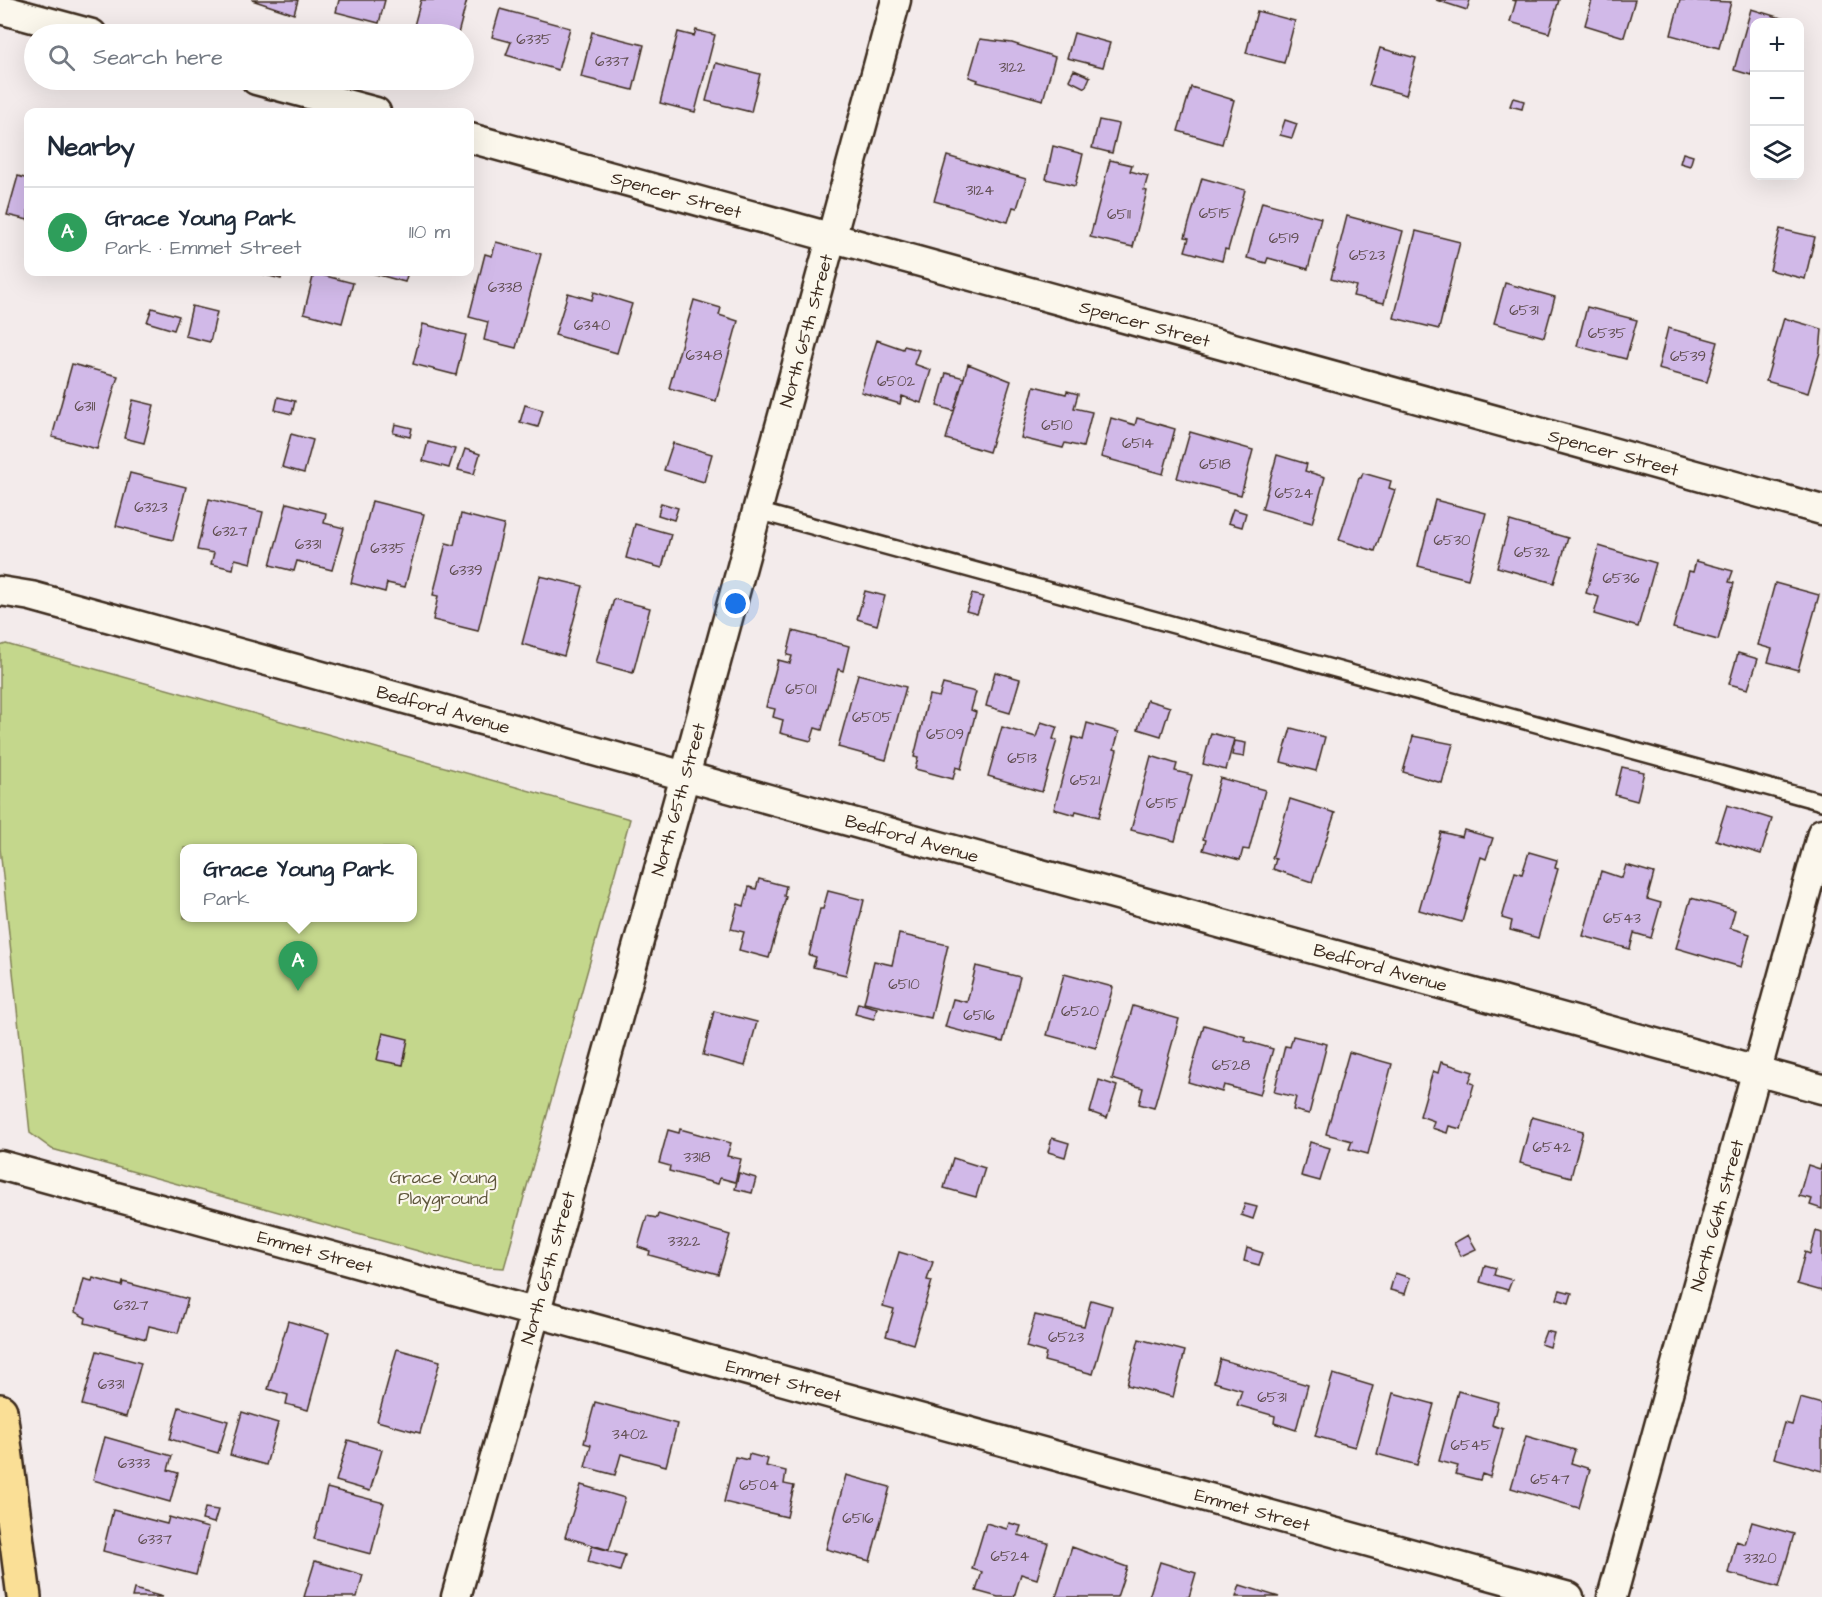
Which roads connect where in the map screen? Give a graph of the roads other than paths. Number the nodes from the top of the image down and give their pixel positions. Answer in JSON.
{"nodes":[{"id":1,"x":896,"y":0,"type":"edge"},
{"id":2,"x":0,"y":9,"type":"edge"},
{"id":3,"x":55,"y":24,"type":"edge"},
{"id":4,"x":294,"y":90,"type":"edge"},
{"id":5,"x":361,"y":108,"type":"edge"},
{"id":6,"x":474,"y":139,"type":"edge"},
{"id":7,"x":832,"y":238,"type":"junction"},
{"id":8,"x":1822,"y":510,"type":"edge"},
{"id":9,"x":757,"y":511,"type":"junction"},
{"id":10,"x":0,"y":591,"type":"edge"},
{"id":11,"x":684,"y":776,"type":"junction"},
{"id":12,"x":1822,"y":802,"type":"edge"},
{"id":13,"x":1822,"y":833,"type":"edge"},
{"id":14,"x":1757,"y":1071,"type":"junction"},
{"id":15,"x":1822,"y":1089,"type":"edge"},
{"id":16,"x":0,"y":1165,"type":"edge"},
{"id":17,"x":535,"y":1311,"type":"junction"},
{"id":18,"x":0,"y":1411,"type":"edge"},
{"id":19,"x":24,"y":1597,"type":"edge"},
{"id":20,"x":456,"y":1597,"type":"edge"},
{"id":21,"x":1569,"y":1597,"type":"edge"},
{"id":22,"x":1612,"y":1597,"type":"edge"}],
"edges":[{"from":1,"to":7,"type":"street","name":"North 65th Street"},
{"from":2,"to":3,"type":"street"},
{"from":4,"to":5,"type":"street"},
{"from":6,"to":7,"type":"street","name":"Spencer Street"},
{"from":7,"to":8,"type":"street","name":"Spencer Street"},
{"from":7,"to":9,"type":"street","name":"North 65th Street"},
{"from":9,"to":11,"type":"street","name":"North 65th Street"},
{"from":9,"to":12,"type":"lane"},
{"from":10,"to":11,"type":"street","name":"Bedford Avenue"},
{"from":11,"to":14,"type":"street","name":"Bedford Avenue"},
{"from":11,"to":17,"type":"street","name":"North 65th Street"},
{"from":13,"to":14,"type":"street","name":"North 66th Street"},
{"from":14,"to":15,"type":"street","name":"Bedford Avenue"},
{"from":14,"to":22,"type":"street","name":"North 66th Street"},
{"from":16,"to":17,"type":"street","name":"Emmet Street"},
{"from":17,"to":20,"type":"street","name":"North 65th Street"},
{"from":17,"to":21,"type":"street","name":"Emmet Street"},
{"from":18,"to":19,"type":"main road"}]}
